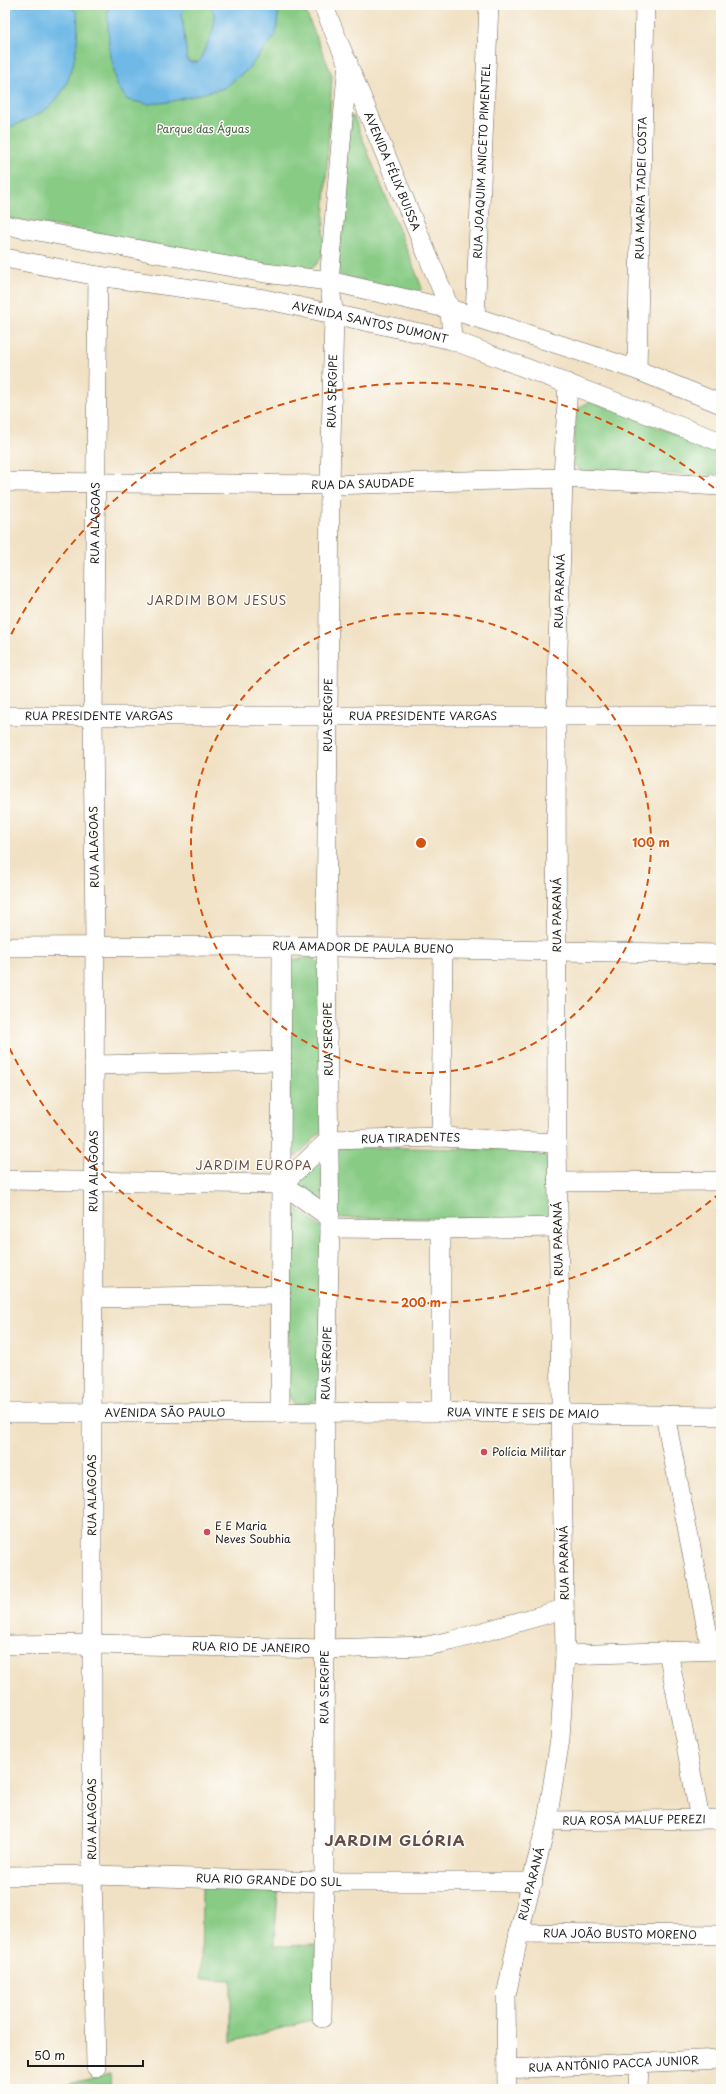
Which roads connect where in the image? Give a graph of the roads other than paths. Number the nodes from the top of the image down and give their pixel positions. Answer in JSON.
{"nodes":[{"id":1,"x":323,"y":5,"type":"edge"},
{"id":2,"x":488,"y":5,"type":"edge"},
{"id":3,"x":645,"y":5,"type":"edge"},
{"id":4,"x":348,"y":62,"type":"junction"},
{"id":5,"x":5,"y":225,"type":"edge"},
{"id":6,"x":5,"y":258,"type":"edge"},
{"id":7,"x":265,"y":273,"type":"junction"},
{"id":8,"x":98,"y":276,"type":"junction"},
{"id":9,"x":329,"y":281,"type":"junction"},
{"id":10,"x":264,"y":299,"type":"junction"},
{"id":11,"x":450,"y":309,"type":"junction"},
{"id":12,"x":334,"y":316,"type":"junction"},
{"id":13,"x":475,"y":317,"type":"junction"},
{"id":14,"x":452,"y":340,"type":"junction"},
{"id":15,"x":637,"y":370,"type":"junction"},
{"id":16,"x":568,"y":383,"type":"junction"},
{"id":17,"x":721,"y":404,"type":"edge"},
{"id":18,"x":721,"y":442,"type":"edge"},
{"id":19,"x":563,"y":478,"type":"junction"},
{"id":20,"x":5,"y":482,"type":"edge"},
{"id":21,"x":94,"y":485,"type":"junction"},
{"id":22,"x":330,"y":485,"type":"junction"},
{"id":23,"x":721,"y":486,"type":"edge"},
{"id":24,"x":5,"y":716,"type":"edge"},
{"id":25,"x":92,"y":716,"type":"junction"},
{"id":26,"x":556,"y":716,"type":"junction"},
{"id":27,"x":721,"y":716,"type":"edge"},
{"id":28,"x":328,"y":717,"type":"junction"},
{"id":29,"x":95,"y":946,"type":"junction"},
{"id":30,"x":282,"y":946,"type":"junction"},
{"id":31,"x":5,"y":947,"type":"edge"},
{"id":32,"x":326,"y":947,"type":"junction"},
{"id":33,"x":443,"y":949,"type":"junction"},
{"id":34,"x":557,"y":950,"type":"junction"},
{"id":35,"x":721,"y":954,"type":"edge"},
{"id":36,"x":282,"y":1061,"type":"junction"},
{"id":37,"x":94,"y":1065,"type":"junction"},
{"id":38,"x":441,"y":1136,"type":"junction"},
{"id":39,"x":329,"y":1140,"type":"junction"},
{"id":40,"x":557,"y":1143,"type":"junction"},
{"id":41,"x":5,"y":1180,"type":"edge"},
{"id":42,"x":94,"y":1180,"type":"junction"},
{"id":43,"x":557,"y":1182,"type":"junction"},
{"id":44,"x":721,"y":1182,"type":"edge"},
{"id":45,"x":282,"y":1184,"type":"junction"},
{"id":46,"x":330,"y":1222,"type":"junction"},
{"id":47,"x":558,"y":1227,"type":"junction"},
{"id":48,"x":442,"y":1229,"type":"junction"},
{"id":49,"x":281,"y":1295,"type":"junction"},
{"id":50,"x":92,"y":1298,"type":"junction"},
{"id":51,"x":441,"y":1412,"type":"junction"},
{"id":52,"x":5,"y":1413,"type":"edge"},
{"id":53,"x":92,"y":1413,"type":"junction"},
{"id":54,"x":561,"y":1413,"type":"junction"},
{"id":55,"x":280,"y":1414,"type":"junction"},
{"id":56,"x":325,"y":1414,"type":"junction"},
{"id":57,"x":665,"y":1415,"type":"junction"},
{"id":58,"x":721,"y":1416,"type":"edge"},
{"id":59,"x":564,"y":1609,"type":"junction"},
{"id":60,"x":93,"y":1644,"type":"junction"},
{"id":61,"x":5,"y":1645,"type":"edge"},
{"id":62,"x":325,"y":1649,"type":"junction"},
{"id":63,"x":716,"y":1650,"type":"edge"},
{"id":64,"x":668,"y":1651,"type":"junction"},
{"id":65,"x":565,"y":1655,"type":"junction"},
{"id":66,"x":700,"y":1819,"type":"junction"},
{"id":67,"x":721,"y":1819,"type":"edge"},
{"id":68,"x":547,"y":1822,"type":"junction"},
{"id":69,"x":92,"y":1875,"type":"junction"},
{"id":70,"x":5,"y":1876,"type":"edge"},
{"id":71,"x":324,"y":1882,"type":"junction"},
{"id":72,"x":533,"y":1882,"type":"junction"},
{"id":73,"x":519,"y":1933,"type":"junction"},
{"id":74,"x":721,"y":1935,"type":"edge"},
{"id":75,"x":322,"y":2018,"type":"dead end"},
{"id":76,"x":721,"y":2059,"type":"edge"},
{"id":77,"x":639,"y":2064,"type":"junction"},
{"id":78,"x":96,"y":2067,"type":"dead end"},
{"id":79,"x":506,"y":2068,"type":"junction"},
{"id":80,"x":507,"y":2089,"type":"edge"},
{"id":81,"x":638,"y":2089,"type":"edge"}],
"edges":[{"from":1,"to":4,"type":"street","name":"AVENIDA FÉLIX BUISSA"},
{"from":2,"to":13,"type":"street","name":"RUA JOAQUIM ANICETO PIMENTEL"},
{"from":3,"to":15,"type":"street","name":"RUA MARIA TADEI COSTA"},
{"from":4,"to":9,"type":"street","name":"RUA SERGIPE"},
{"from":4,"to":11,"type":"street","name":"AVENIDA FÉLIX BUISSA"},
{"from":5,"to":7,"type":"street"},
{"from":6,"to":8,"type":"street","name":"AVENIDA SANTOS DUMONT"},
{"from":7,"to":9,"type":"street"},
{"from":7,"to":10,"type":"street"},
{"from":8,"to":10,"type":"street","name":"AVENIDA SANTOS DUMONT"},
{"from":8,"to":21,"type":"street","name":"RUA ALAGOAS"},
{"from":9,"to":11,"type":"street"},
{"from":9,"to":12,"type":"street","name":"RUA SERGIPE"},
{"from":10,"to":12,"type":"street","name":"AVENIDA SANTOS DUMONT"},
{"from":11,"to":13,"type":"street"},
{"from":11,"to":14,"type":"street","name":"AVENIDA FÉLIX BUISSA"},
{"from":12,"to":14,"type":"street","name":"AVENIDA SANTOS DUMONT"},
{"from":12,"to":22,"type":"street","name":"RUA SERGIPE"},
{"from":13,"to":15,"type":"street"},
{"from":14,"to":16,"type":"street","name":"AVENIDA SANTOS DUMONT"},
{"from":15,"to":17,"type":"street"},
{"from":16,"to":18,"type":"street","name":"AVENIDA SANTOS DUMONT"},
{"from":16,"to":19,"type":"street","name":"RUA PARANÁ"},
{"from":19,"to":22,"type":"street","name":"RUA DA SAUDADE"},
{"from":19,"to":23,"type":"street","name":"RUA DA SAUDADE"},
{"from":19,"to":26,"type":"street","name":"RUA PARANÁ"},
{"from":20,"to":21,"type":"street","name":"RUA DA SAUDADE"},
{"from":21,"to":22,"type":"street","name":"RUA DA SAUDADE"},
{"from":21,"to":25,"type":"street","name":"RUA ALAGOAS"},
{"from":22,"to":28,"type":"street","name":"RUA SERGIPE"},
{"from":24,"to":25,"type":"street","name":"RUA PRESIDENTE VARGAS"},
{"from":25,"to":28,"type":"street","name":"RUA PRESIDENTE VARGAS"},
{"from":25,"to":29,"type":"street","name":"RUA ALAGOAS"},
{"from":26,"to":27,"type":"street","name":"RUA PRESIDENTE VARGAS"},
{"from":26,"to":28,"type":"street","name":"RUA PRESIDENTE VARGAS"},
{"from":26,"to":34,"type":"street","name":"RUA PARANÁ"},
{"from":28,"to":32,"type":"street","name":"RUA SERGIPE"},
{"from":29,"to":30,"type":"street","name":"RUA AMADOR DE PAULA BUENO"},
{"from":29,"to":31,"type":"street","name":"RUA AMADOR DE PAULA BUENO"},
{"from":29,"to":37,"type":"street","name":"RUA ALAGOAS"},
{"from":30,"to":32,"type":"street","name":"RUA AMADOR DE PAULA BUENO"},
{"from":30,"to":36,"type":"street"},
{"from":32,"to":33,"type":"street","name":"RUA AMADOR DE PAULA BUENO"},
{"from":32,"to":39,"type":"street","name":"RUA SERGIPE"},
{"from":33,"to":34,"type":"street","name":"RUA AMADOR DE PAULA BUENO"},
{"from":33,"to":38,"type":"street"},
{"from":34,"to":35,"type":"street","name":"RUA AMADOR DE PAULA BUENO"},
{"from":34,"to":40,"type":"street","name":"RUA PARANÁ"},
{"from":36,"to":37,"type":"street"},
{"from":36,"to":45,"type":"street"},
{"from":37,"to":42,"type":"street","name":"RUA ALAGOAS"},
{"from":38,"to":39,"type":"street","name":"RUA TIRADENTES"},
{"from":38,"to":40,"type":"street","name":"RUA TIRADENTES"},
{"from":39,"to":45,"type":"street"},
{"from":39,"to":46,"type":"street","name":"RUA SERGIPE"},
{"from":40,"to":43,"type":"street","name":"RUA PARANÁ"},
{"from":41,"to":42,"type":"street"},
{"from":42,"to":45,"type":"street"},
{"from":42,"to":50,"type":"street","name":"RUA ALAGOAS"},
{"from":43,"to":44,"type":"street"},
{"from":43,"to":47,"type":"street","name":"RUA PARANÁ"},
{"from":45,"to":46,"type":"street"},
{"from":45,"to":49,"type":"street"},
{"from":46,"to":48,"type":"street"},
{"from":46,"to":56,"type":"street","name":"RUA SERGIPE"},
{"from":47,"to":48,"type":"street"},
{"from":47,"to":54,"type":"street","name":"RUA PARANÁ"},
{"from":48,"to":51,"type":"street"},
{"from":49,"to":50,"type":"street"},
{"from":49,"to":55,"type":"street"},
{"from":50,"to":53,"type":"street","name":"RUA ALAGOAS"},
{"from":51,"to":54,"type":"street","name":"RUA VINTE E SEIS DE MAIO"},
{"from":51,"to":56,"type":"street","name":"RUA VINTE E SEIS DE MAIO"},
{"from":52,"to":53,"type":"street","name":"AVENIDA SÃO PAULO"},
{"from":53,"to":55,"type":"street","name":"AVENIDA SÃO PAULO"},
{"from":53,"to":60,"type":"street","name":"RUA ALAGOAS"},
{"from":54,"to":57,"type":"street","name":"RUA VINTE E SEIS DE MAIO"},
{"from":54,"to":59,"type":"street","name":"RUA PARANÁ"},
{"from":55,"to":56,"type":"street","name":"AVENIDA SÃO PAULO"},
{"from":56,"to":62,"type":"street","name":"RUA SERGIPE"},
{"from":57,"to":58,"type":"street","name":"RUA VINTE E SEIS DE MAIO"},
{"from":57,"to":63,"type":"street"},
{"from":59,"to":62,"type":"street","name":"RUA RIO DE JANEIRO"},
{"from":59,"to":65,"type":"street","name":"RUA PARANÁ"},
{"from":60,"to":61,"type":"street","name":"RUA RIO DE JANEIRO"},
{"from":60,"to":62,"type":"street","name":"RUA RIO DE JANEIRO"},
{"from":60,"to":69,"type":"street","name":"RUA ALAGOAS"},
{"from":62,"to":71,"type":"street","name":"RUA SERGIPE"},
{"from":63,"to":64,"type":"street"},
{"from":64,"to":65,"type":"street"},
{"from":64,"to":66,"type":"street"},
{"from":65,"to":68,"type":"street","name":"RUA PARANÁ"},
{"from":66,"to":67,"type":"street","name":"RUA ROSA MALUF PEREZI"},
{"from":66,"to":68,"type":"street","name":"RUA ROSA MALUF PEREZI"},
{"from":68,"to":72,"type":"street","name":"RUA PARANÁ"},
{"from":69,"to":70,"type":"street","name":"RUA RIO GRANDE DO SUL"},
{"from":69,"to":71,"type":"street","name":"RUA RIO GRANDE DO SUL"},
{"from":69,"to":78,"type":"street","name":"RUA ALAGOAS"},
{"from":71,"to":72,"type":"street","name":"RUA RIO GRANDE DO SUL"},
{"from":71,"to":75,"type":"street","name":"RUA SERGIPE"},
{"from":72,"to":73,"type":"street","name":"RUA PARANÁ"},
{"from":73,"to":74,"type":"street","name":"RUA JOÃO BUSTO MORENO"},
{"from":73,"to":79,"type":"street","name":"RUA PARANÁ"},
{"from":76,"to":77,"type":"street","name":"RUA ANTÔNIO PACCA JUNIOR"},
{"from":77,"to":79,"type":"street","name":"RUA ANTÔNIO PACCA JUNIOR"},
{"from":77,"to":81,"type":"street"},
{"from":79,"to":80,"type":"street","name":"RUA PARANÁ"}]}
